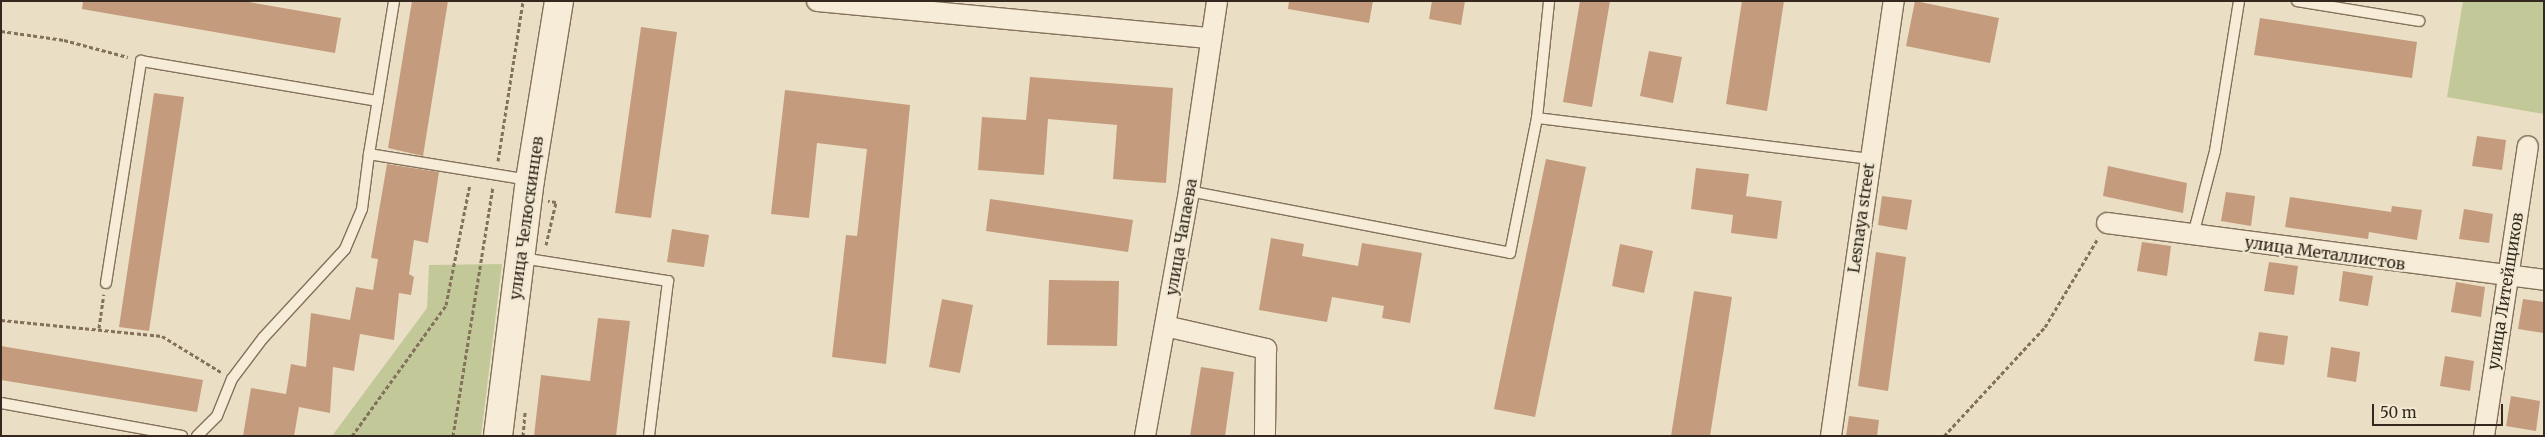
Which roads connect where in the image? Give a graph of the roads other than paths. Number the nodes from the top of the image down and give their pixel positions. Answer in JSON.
{"nodes":[{"id":1,"x":394,"y":1,"type":"edge"},
{"id":2,"x":559,"y":1,"type":"edge"},
{"id":3,"x":818,"y":1,"type":"edge"},
{"id":4,"x":1217,"y":1,"type":"edge"},
{"id":5,"x":1549,"y":1,"type":"edge"},
{"id":6,"x":1894,"y":1,"type":"edge"},
{"id":7,"x":2239,"y":1,"type":"edge"},
{"id":8,"x":2296,"y":1,"type":"edge"},
{"id":9,"x":2342,"y":5,"type":"edge"},
{"id":10,"x":2419,"y":20,"type":"dead end"},
{"id":11,"x":1211,"y":38,"type":"junction"},
{"id":12,"x":378,"y":101,"type":"junction"},
{"id":13,"x":1537,"y":118,"type":"junction"},
{"id":14,"x":2528,"y":146,"type":"dead end"},
{"id":15,"x":369,"y":154,"type":"junction"},
{"id":16,"x":1869,"y":159,"type":"junction"},
{"id":17,"x":530,"y":180,"type":"junction"},
{"id":18,"x":1189,"y":191,"type":"junction"},
{"id":19,"x":2106,"y":223,"type":"road end"},
{"id":20,"x":2194,"y":235,"type":"junction"},
{"id":21,"x":520,"y":257,"type":"junction"},
{"id":22,"x":2506,"y":277,"type":"junction"},
{"id":23,"x":2544,"y":280,"type":"edge"},
{"id":24,"x":106,"y":283,"type":"road end"},
{"id":25,"x":1165,"y":326,"type":"junction"},
{"id":26,"x":1,"y":403,"type":"edge"},
{"id":27,"x":182,"y":436,"type":"edge"},
{"id":28,"x":197,"y":436,"type":"edge"},
{"id":29,"x":498,"y":436,"type":"edge"},
{"id":30,"x":649,"y":436,"type":"edge"},
{"id":31,"x":1145,"y":436,"type":"edge"},
{"id":32,"x":1265,"y":436,"type":"edge"},
{"id":33,"x":1831,"y":436,"type":"edge"},
{"id":34,"x":2484,"y":436,"type":"edge"}],
"edges":[{"from":1,"to":12,"type":"lane"},
{"from":2,"to":17,"type":"street","name":"улица Челюскинцев"},
{"from":3,"to":11,"type":"street"},
{"from":4,"to":11,"type":"street","name":"улица Чапаева"},
{"from":5,"to":13,"type":"lane"},
{"from":6,"to":16,"type":"street","name":"Lesnaya street"},
{"from":7,"to":20,"type":"lane"},
{"from":8,"to":9,"type":"lane"},
{"from":9,"to":10,"type":"lane"},
{"from":11,"to":18,"type":"street","name":"улица Чапаева"},
{"from":12,"to":15,"type":"lane"},
{"from":12,"to":24,"type":"lane"},
{"from":13,"to":16,"type":"lane"},
{"from":13,"to":18,"type":"lane"},
{"from":14,"to":22,"type":"street","name":"улица Литейщиков"},
{"from":15,"to":17,"type":"lane"},
{"from":15,"to":28,"type":"lane"},
{"from":16,"to":33,"type":"street","name":"Lesnaya street"},
{"from":17,"to":21,"type":"street","name":"улица Челюскинцев"},
{"from":18,"to":25,"type":"street","name":"улица Чапаева"},
{"from":19,"to":20,"type":"street","name":"улица Металлистов"},
{"from":20,"to":22,"type":"street","name":"улица Металлистов"},
{"from":21,"to":29,"type":"street","name":"улица Челюскинцев"},
{"from":21,"to":30,"type":"lane"},
{"from":22,"to":23,"type":"street","name":"улица Металлистов"},
{"from":22,"to":34,"type":"street","name":"улица Литейщиков"},
{"from":25,"to":31,"type":"street","name":"улица Чапаева"},
{"from":25,"to":32,"type":"street"},
{"from":26,"to":27,"type":"lane"}]}
